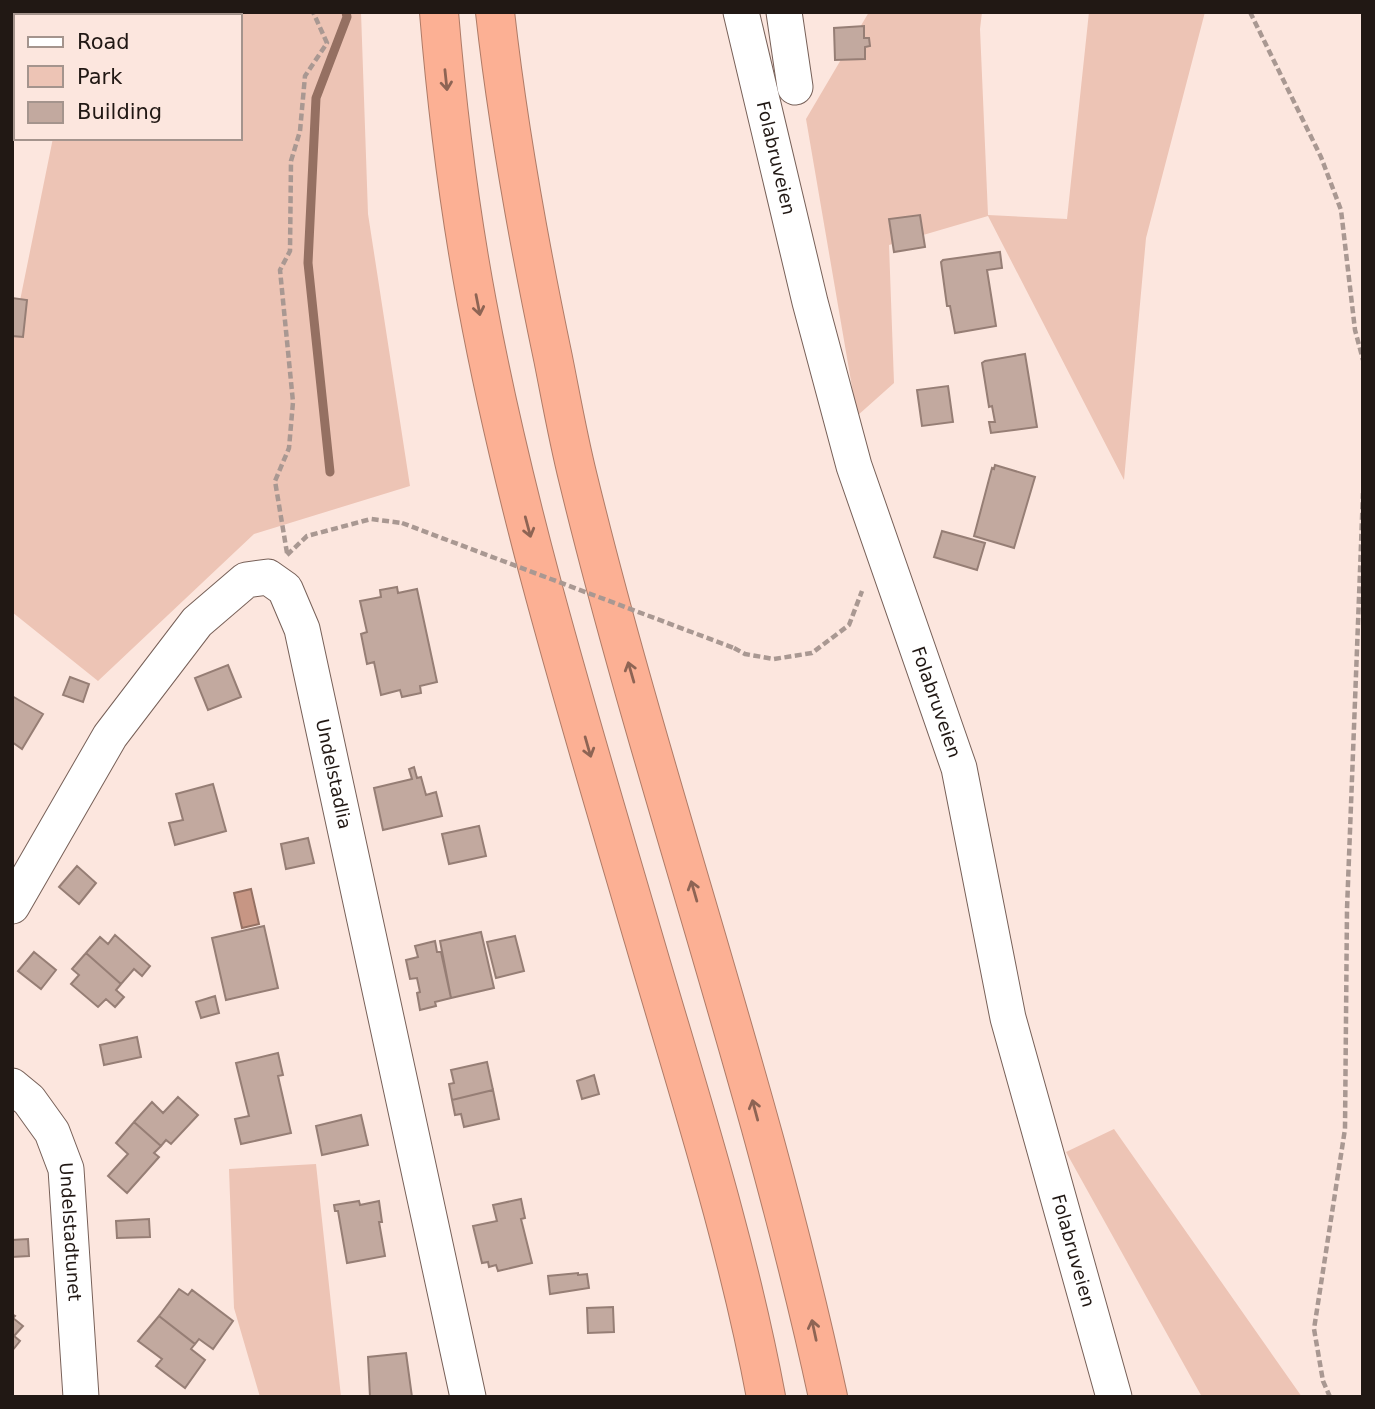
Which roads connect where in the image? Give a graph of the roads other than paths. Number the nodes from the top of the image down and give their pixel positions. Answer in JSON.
{"nodes":[{"id":1,"x":439,"y":12,"type":"edge"},
{"id":2,"x":495,"y":12,"type":"edge"},
{"id":3,"x":741,"y":12,"type":"edge"},
{"id":4,"x":784,"y":12,"type":"edge"},
{"id":5,"x":795,"y":87,"type":"dead end"},
{"id":6,"x":12,"y":906,"type":"edge"},
{"id":7,"x":12,"y":1086,"type":"edge"},
{"id":8,"x":81,"y":1397,"type":"edge"},
{"id":9,"x":468,"y":1397,"type":"edge"},
{"id":10,"x":766,"y":1397,"type":"edge"},
{"id":11,"x":828,"y":1397,"type":"edge"},
{"id":12,"x":1114,"y":1397,"type":"edge"}],
"edges":[{"from":1,"to":10,"type":"highway","one_way":true},
{"from":11,"to":2,"type":"highway","one_way":true},
{"from":3,"to":12,"type":"street","name":"Folabruveien"},
{"from":4,"to":5,"type":"street"},
{"from":6,"to":9,"type":"street","name":"Undelstadlia"},
{"from":7,"to":8,"type":"street","name":"Undelstadtunet"}]}
